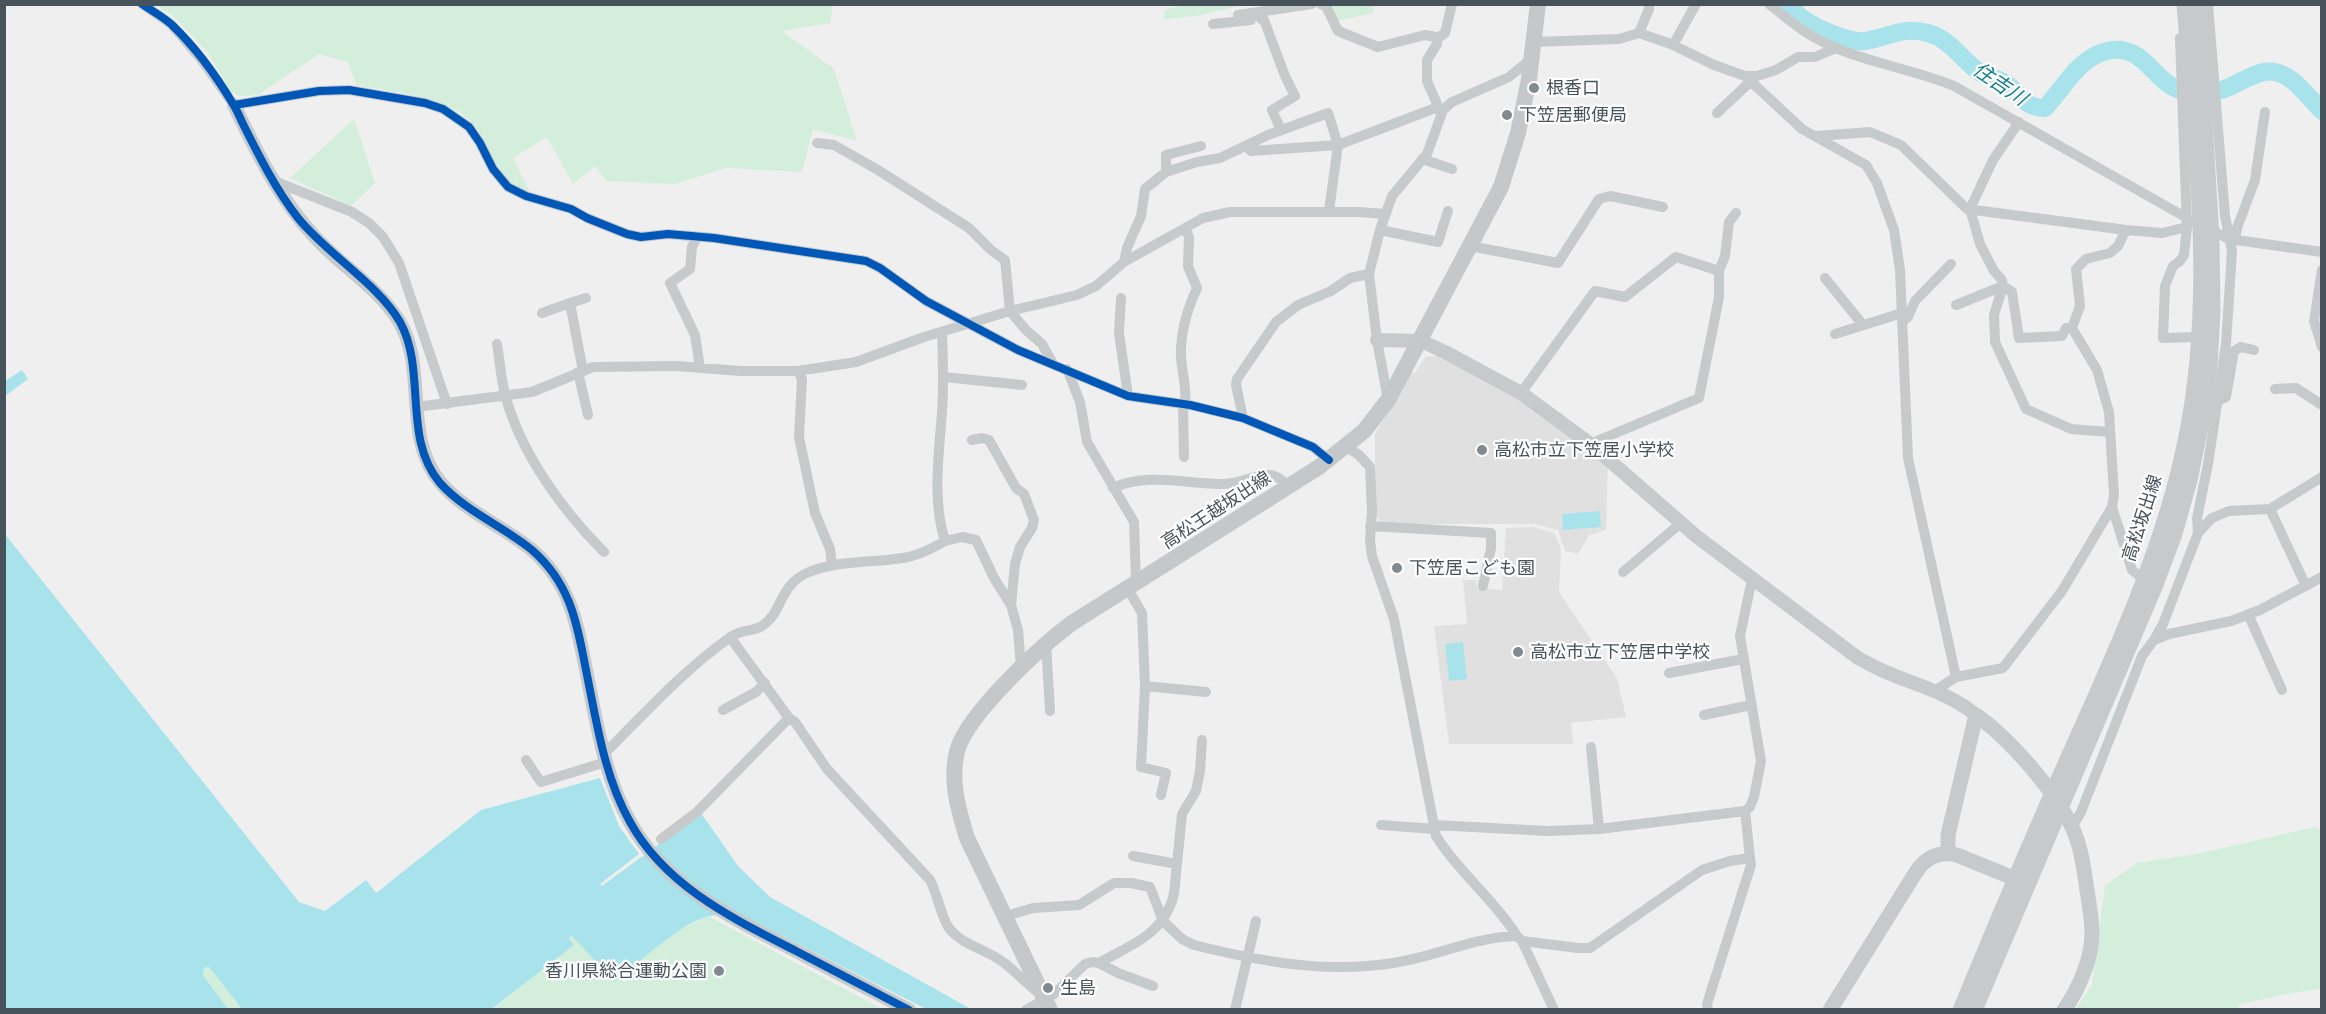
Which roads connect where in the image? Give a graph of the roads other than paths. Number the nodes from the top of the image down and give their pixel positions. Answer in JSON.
{"nodes":[{"id":1,"x":142,"y":4,"type":"edge"},
{"id":2,"x":1312,"y":4,"type":"edge"},
{"id":3,"x":1321,"y":4,"type":"edge"},
{"id":4,"x":1452,"y":4,"type":"edge"},
{"id":5,"x":1538,"y":4,"type":"edge"},
{"id":6,"x":1649,"y":4,"type":"edge"},
{"id":7,"x":1696,"y":4,"type":"edge"},
{"id":8,"x":1769,"y":4,"type":"edge"},
{"id":9,"x":2178,"y":4,"type":"edge"},
{"id":10,"x":2184,"y":4,"type":"edge"},
{"id":11,"x":2198,"y":4,"type":"edge"},
{"id":12,"x":2208,"y":4,"type":"edge"},
{"id":13,"x":1238,"y":15,"type":"dead end"},
{"id":14,"x":1259,"y":15,"type":"junction"},
{"id":15,"x":1213,"y":24,"type":"dead end"},
{"id":16,"x":1639,"y":33,"type":"junction"},
{"id":17,"x":1437,"y":39,"type":"junction"},
{"id":18,"x":1534,"y":42,"type":"junction"},
{"id":19,"x":1673,"y":45,"type":"junction"},
{"id":20,"x":1836,"y":48,"type":"junction"},
{"id":21,"x":2195,"y":56,"type":"junction"},
{"id":22,"x":1532,"y":59,"type":"junction"},
{"id":23,"x":1748,"y":78,"type":"junction"},
{"id":24,"x":234,"y":105,"type":"junction"},
{"id":25,"x":1439,"y":110,"type":"junction"},
{"id":26,"x":2265,"y":112,"type":"dead end"},
{"id":27,"x":1717,"y":113,"type":"dead end"},
{"id":28,"x":2019,"y":122,"type":"junction"},
{"id":29,"x":1281,"y":130,"type":"junction"},
{"id":30,"x":1816,"y":136,"type":"junction"},
{"id":31,"x":816,"y":142,"type":"dead end"},
{"id":32,"x":1338,"y":145,"type":"junction"},
{"id":33,"x":1201,"y":146,"type":"dead end"},
{"id":34,"x":1246,"y":146,"type":"junction"},
{"id":35,"x":1422,"y":159,"type":"junction"},
{"id":36,"x":1452,"y":169,"type":"dead end"},
{"id":37,"x":1166,"y":172,"type":"junction"},
{"id":38,"x":274,"y":181,"type":"junction"},
{"id":39,"x":1663,"y":207,"type":"dead end"},
{"id":40,"x":1970,"y":209,"type":"junction"},
{"id":41,"x":1329,"y":211,"type":"junction"},
{"id":42,"x":1448,"y":211,"type":"dead end"},
{"id":43,"x":1736,"y":213,"type":"dead end"},
{"id":44,"x":1385,"y":214,"type":"junction"},
{"id":45,"x":1185,"y":228,"type":"junction"},
{"id":46,"x":2197,"y":229,"type":"junction"},
{"id":47,"x":1380,"y":230,"type":"junction"},
{"id":48,"x":2126,"y":230,"type":"junction"},
{"id":49,"x":697,"y":237,"type":"junction"},
{"id":50,"x":2232,"y":240,"type":"junction"},
{"id":51,"x":1470,"y":246,"type":"junction"},
{"id":52,"x":2322,"y":252,"type":"edge"},
{"id":53,"x":1124,"y":262,"type":"junction"},
{"id":54,"x":1951,"y":264,"type":"dead end"},
{"id":55,"x":2322,"y":270,"type":"edge"},
{"id":56,"x":1719,"y":271,"type":"junction"},
{"id":57,"x":1369,"y":274,"type":"junction"},
{"id":58,"x":1825,"y":278,"type":"dead end"},
{"id":59,"x":2003,"y":286,"type":"junction"},
{"id":60,"x":1120,"y":297,"type":"dead end"},
{"id":61,"x":586,"y":298,"type":"dead end"},
{"id":62,"x":570,"y":303,"type":"junction"},
{"id":63,"x":1956,"y":305,"type":"dead end"},
{"id":64,"x":1010,"y":311,"type":"junction"},
{"id":65,"x":542,"y":313,"type":"dead end"},
{"id":66,"x":1902,"y":318,"type":"junction"},
{"id":67,"x":970,"y":324,"type":"junction"},
{"id":68,"x":1863,"y":325,"type":"junction"},
{"id":69,"x":2072,"y":328,"type":"junction"},
{"id":70,"x":942,"y":333,"type":"junction"},
{"id":71,"x":1835,"y":334,"type":"dead end"},
{"id":72,"x":2198,"y":337,"type":"junction"},
{"id":73,"x":1377,"y":340,"type":"junction"},
{"id":74,"x":1421,"y":341,"type":"junction"},
{"id":75,"x":497,"y":344,"type":"dead end"},
{"id":76,"x":2322,"y":347,"type":"edge"},
{"id":77,"x":2254,"y":350,"type":"dead end"},
{"id":78,"x":1053,"y":364,"type":"junction"},
{"id":79,"x":700,"y":368,"type":"junction"},
{"id":80,"x":1067,"y":369,"type":"junction"},
{"id":81,"x":580,"y":371,"type":"junction"},
{"id":82,"x":798,"y":371,"type":"junction"},
{"id":83,"x":944,"y":377,"type":"junction"},
{"id":84,"x":1022,"y":385,"type":"dead end"},
{"id":85,"x":2275,"y":389,"type":"dead end"},
{"id":86,"x":1521,"y":393,"type":"junction"},
{"id":87,"x":506,"y":396,"type":"junction"},
{"id":88,"x":1128,"y":396,"type":"junction"},
{"id":89,"x":1388,"y":400,"type":"junction"},
{"id":90,"x":447,"y":404,"type":"junction"},
{"id":91,"x":1184,"y":404,"type":"junction"},
{"id":92,"x":2211,"y":405,"type":"junction"},
{"id":93,"x":2322,"y":405,"type":"edge"},
{"id":94,"x":416,"y":407,"type":"junction"},
{"id":95,"x":588,"y":415,"type":"dead end"},
{"id":96,"x":1243,"y":418,"type":"junction"},
{"id":97,"x":2110,"y":432,"type":"junction"},
{"id":98,"x":972,"y":440,"type":"dead end"},
{"id":99,"x":1593,"y":446,"type":"junction"},
{"id":100,"x":1347,"y":447,"type":"junction"},
{"id":101,"x":1184,"y":457,"type":"dead end"},
{"id":102,"x":1329,"y":460,"type":"junction"},
{"id":103,"x":2322,"y":477,"type":"edge"},
{"id":104,"x":1288,"y":487,"type":"junction"},
{"id":105,"x":1113,"y":488,"type":"junction"},
{"id":106,"x":2112,"y":507,"type":"junction"},
{"id":107,"x":2270,"y":509,"type":"junction"},
{"id":108,"x":1681,"y":524,"type":"junction"},
{"id":109,"x":1371,"y":526,"type":"junction"},
{"id":110,"x":2198,"y":533,"type":"junction"},
{"id":111,"x":945,"y":541,"type":"junction"},
{"id":112,"x":604,"y":552,"type":"dead end"},
{"id":113,"x":832,"y":565,"type":"junction"},
{"id":114,"x":1623,"y":572,"type":"dead end"},
{"id":115,"x":2143,"y":576,"type":"junction"},
{"id":116,"x":2322,"y":577,"type":"edge"},
{"id":117,"x":1752,"y":579,"type":"junction"},
{"id":118,"x":1483,"y":586,"type":"dead end"},
{"id":119,"x":2306,"y":586,"type":"junction"},
{"id":120,"x":1132,"y":587,"type":"junction"},
{"id":121,"x":1011,"y":605,"type":"junction"},
{"id":122,"x":2248,"y":614,"type":"junction"},
{"id":123,"x":730,"y":637,"type":"junction"},
{"id":124,"x":2154,"y":640,"type":"junction"},
{"id":125,"x":1046,"y":643,"type":"junction"},
{"id":126,"x":1743,"y":659,"type":"junction"},
{"id":127,"x":1021,"y":669,"type":"junction"},
{"id":128,"x":1669,"y":673,"type":"dead end"},
{"id":129,"x":1956,"y":678,"type":"junction"},
{"id":130,"x":765,"y":683,"type":"junction"},
{"id":131,"x":1145,"y":686,"type":"junction"},
{"id":132,"x":1936,"y":690,"type":"junction"},
{"id":133,"x":2282,"y":690,"type":"dead end"},
{"id":134,"x":1206,"y":692,"type":"dead end"},
{"id":135,"x":1751,"y":705,"type":"junction"},
{"id":136,"x":723,"y":710,"type":"dead end"},
{"id":137,"x":1050,"y":711,"type":"dead end"},
{"id":138,"x":1704,"y":715,"type":"dead end"},
{"id":139,"x":1976,"y":715,"type":"junction"},
{"id":140,"x":789,"y":718,"type":"junction"},
{"id":141,"x":1202,"y":740,"type":"dead end"},
{"id":142,"x":1591,"y":747,"type":"dead end"},
{"id":143,"x":526,"y":760,"type":"dead end"},
{"id":144,"x":607,"y":762,"type":"junction"},
{"id":145,"x":1161,"y":795,"type":"dead end"},
{"id":146,"x":1745,"y":811,"type":"junction"},
{"id":147,"x":2071,"y":824,"type":"junction"},
{"id":148,"x":1382,"y":825,"type":"dead end"},
{"id":149,"x":1435,"y":827,"type":"junction"},
{"id":150,"x":1599,"y":829,"type":"junction"},
{"id":151,"x":661,"y":839,"type":"dead end"},
{"id":152,"x":1948,"y":853,"type":"junction"},
{"id":153,"x":1133,"y":856,"type":"dead end"},
{"id":154,"x":1750,"y":858,"type":"junction"},
{"id":155,"x":1177,"y":864,"type":"junction"},
{"id":156,"x":2022,"y":882,"type":"junction"},
{"id":157,"x":1006,"y":916,"type":"junction"},
{"id":158,"x":1163,"y":921,"type":"junction"},
{"id":159,"x":1256,"y":921,"type":"dead end"},
{"id":160,"x":1520,"y":939,"type":"junction"},
{"id":161,"x":1246,"y":957,"type":"junction"},
{"id":162,"x":1099,"y":963,"type":"junction"},
{"id":163,"x":1153,"y":986,"type":"dead end"},
{"id":164,"x":1048,"y":1004,"type":"edge"},
{"id":165,"x":909,"y":1010,"type":"edge"},
{"id":166,"x":1026,"y":1010,"type":"edge"},
{"id":167,"x":1235,"y":1010,"type":"edge"},
{"id":168,"x":1554,"y":1010,"type":"edge"},
{"id":169,"x":1708,"y":1010,"type":"edge"},
{"id":170,"x":1830,"y":1010,"type":"edge"},
{"id":171,"x":1960,"y":1010,"type":"edge"},
{"id":172,"x":1975,"y":1010,"type":"edge"},
{"id":173,"x":2064,"y":1010,"type":"edge"}],
"edges":[{"from":1,"to":24,"type":"street"},
{"from":2,"to":14,"type":"street"},
{"from":3,"to":17,"type":"street"},
{"from":4,"to":17,"type":"street"},
{"from":5,"to":18,"type":"main road","name":"高松王越坂出線"},
{"from":6,"to":16,"type":"street"},
{"from":7,"to":19,"type":"street"},
{"from":8,"to":20,"type":"street"},
{"from":9,"to":46,"type":"street"},
{"from":10,"to":21,"type":"main road","name":"高松坂出線"},
{"from":11,"to":21,"type":"main road","name":"高松坂出線"},
{"from":12,"to":50,"type":"street"},
{"from":13,"to":14,"type":"street"},
{"from":14,"to":15,"type":"street"},
{"from":14,"to":29,"type":"street"},
{"from":16,"to":18,"type":"street"},
{"from":16,"to":19,"type":"street"},
{"from":17,"to":25,"type":"street"},
{"from":18,"to":22,"type":"main road","name":"高松王越坂出線"},
{"from":19,"to":23,"type":"street"},
{"from":20,"to":23,"type":"street"},
{"from":20,"to":28,"type":"street"},
{"from":21,"to":46,"type":"main road","name":"高松坂出線"},
{"from":22,"to":25,"type":"street"},
{"from":22,"to":51,"type":"main road","name":"高松王越坂出線"},
{"from":23,"to":27,"type":"street"},
{"from":23,"to":30,"type":"street"},
{"from":24,"to":38,"type":"street"},
{"from":24,"to":49,"type":"street"},
{"from":25,"to":32,"type":"street"},
{"from":25,"to":35,"type":"street"},
{"from":26,"to":50,"type":"street"},
{"from":28,"to":40,"type":"street"},
{"from":28,"to":46,"type":"street"},
{"from":29,"to":32,"type":"street"},
{"from":29,"to":34,"type":"street"},
{"from":30,"to":40,"type":"street"},
{"from":30,"to":66,"type":"street"},
{"from":31,"to":64,"type":"street"},
{"from":32,"to":34,"type":"street"},
{"from":32,"to":41,"type":"street"},
{"from":33,"to":37,"type":"street"},
{"from":34,"to":37,"type":"street"},
{"from":35,"to":36,"type":"street"},
{"from":35,"to":44,"type":"street"},
{"from":37,"to":53,"type":"street"},
{"from":38,"to":90,"type":"street"},
{"from":38,"to":94,"type":"street"},
{"from":39,"to":51,"type":"street"},
{"from":40,"to":48,"type":"street"},
{"from":40,"to":59,"type":"street"},
{"from":41,"to":44,"type":"street"},
{"from":41,"to":45,"type":"street"},
{"from":42,"to":47,"type":"street"},
{"from":43,"to":56,"type":"street"},
{"from":44,"to":47,"type":"street"},
{"from":45,"to":53,"type":"street"},
{"from":45,"to":91,"type":"street"},
{"from":46,"to":48,"type":"street"},
{"from":46,"to":50,"type":"street"},
{"from":46,"to":72,"type":"main road","name":"高松坂出線"},
{"from":46,"to":72,"type":"street"},
{"from":46,"to":92,"type":"main road","name":"高松坂出線"},
{"from":47,"to":57,"type":"street"},
{"from":48,"to":69,"type":"street"},
{"from":49,"to":67,"type":"street"},
{"from":49,"to":79,"type":"street"},
{"from":50,"to":52,"type":"street"},
{"from":50,"to":92,"type":"street"},
{"from":51,"to":74,"type":"main road","name":"高松王越坂出線"},
{"from":53,"to":64,"type":"street"},
{"from":54,"to":66,"type":"street"},
{"from":55,"to":76,"type":"street"},
{"from":56,"to":86,"type":"street"},
{"from":56,"to":99,"type":"street"},
{"from":57,"to":73,"type":"street"},
{"from":57,"to":96,"type":"street"},
{"from":58,"to":68,"type":"street"},
{"from":59,"to":63,"type":"street"},
{"from":59,"to":69,"type":"street"},
{"from":59,"to":97,"type":"street"},
{"from":60,"to":88,"type":"street"},
{"from":61,"to":62,"type":"street"},
{"from":62,"to":65,"type":"street"},
{"from":62,"to":81,"type":"street"},
{"from":64,"to":67,"type":"street"},
{"from":64,"to":78,"type":"street"},
{"from":66,"to":68,"type":"street"},
{"from":66,"to":129,"type":"street"},
{"from":67,"to":70,"type":"street"},
{"from":67,"to":78,"type":"street"},
{"from":68,"to":71,"type":"street"},
{"from":69,"to":97,"type":"street"},
{"from":70,"to":82,"type":"street"},
{"from":70,"to":83,"type":"street"},
{"from":72,"to":115,"type":"main road","name":"高松坂出線"},
{"from":73,"to":74,"type":"street"},
{"from":73,"to":89,"type":"street"},
{"from":74,"to":86,"type":"street"},
{"from":74,"to":89,"type":"main road","name":"高松王越坂出線"},
{"from":75,"to":87,"type":"street"},
{"from":77,"to":92,"type":"street"},
{"from":78,"to":80,"type":"street"},
{"from":79,"to":81,"type":"street"},
{"from":79,"to":82,"type":"street"},
{"from":80,"to":88,"type":"street"},
{"from":80,"to":105,"type":"street"},
{"from":81,"to":87,"type":"street"},
{"from":81,"to":95,"type":"street"},
{"from":82,"to":113,"type":"street"},
{"from":83,"to":84,"type":"street"},
{"from":83,"to":111,"type":"street"},
{"from":85,"to":93,"type":"street"},
{"from":86,"to":99,"type":"street"},
{"from":87,"to":90,"type":"street"},
{"from":87,"to":112,"type":"street"},
{"from":88,"to":91,"type":"street"},
{"from":89,"to":100,"type":"main road","name":"高松王越坂出線"},
{"from":90,"to":94,"type":"street"},
{"from":91,"to":96,"type":"street"},
{"from":91,"to":101,"type":"street"},
{"from":92,"to":110,"type":"street"},
{"from":92,"to":156,"type":"main road","name":"高松坂出線"},
{"from":94,"to":144,"type":"street"},
{"from":96,"to":102,"type":"street"},
{"from":97,"to":106,"type":"street"},
{"from":98,"to":121,"type":"street"},
{"from":99,"to":108,"type":"street"},
{"from":100,"to":102,"type":"main road","name":"高松王越坂出線"},
{"from":100,"to":109,"type":"street"},
{"from":102,"to":104,"type":"main road","name":"高松王越坂出線"},
{"from":103,"to":107,"type":"street"},
{"from":104,"to":105,"type":"street"},
{"from":104,"to":120,"type":"main road","name":"高松王越坂出線"},
{"from":105,"to":120,"type":"street"},
{"from":106,"to":115,"type":"street"},
{"from":106,"to":129,"type":"street"},
{"from":107,"to":110,"type":"street"},
{"from":107,"to":119,"type":"street"},
{"from":108,"to":114,"type":"street"},
{"from":108,"to":117,"type":"street"},
{"from":109,"to":118,"type":"street"},
{"from":109,"to":149,"type":"street"},
{"from":110,"to":124,"type":"street"},
{"from":111,"to":113,"type":"street"},
{"from":111,"to":121,"type":"street"},
{"from":113,"to":123,"type":"street"},
{"from":115,"to":156,"type":"main road","name":"高松坂出線"},
{"from":116,"to":119,"type":"street"},
{"from":117,"to":126,"type":"street"},
{"from":117,"to":132,"type":"street"},
{"from":119,"to":122,"type":"street"},
{"from":120,"to":125,"type":"main road","name":"高松王越坂出線"},
{"from":120,"to":131,"type":"street"},
{"from":121,"to":127,"type":"street"},
{"from":122,"to":124,"type":"street"},
{"from":122,"to":133,"type":"street"},
{"from":123,"to":130,"type":"street"},
{"from":123,"to":144,"type":"street"},
{"from":124,"to":147,"type":"street"},
{"from":125,"to":127,"type":"main road","name":"高松王越坂出線"},
{"from":125,"to":137,"type":"street"},
{"from":126,"to":128,"type":"street"},
{"from":126,"to":135,"type":"street"},
{"from":127,"to":157,"type":"main road","name":"高松王越坂出線"},
{"from":129,"to":132,"type":"street"},
{"from":130,"to":136,"type":"street"},
{"from":130,"to":140,"type":"street"},
{"from":131,"to":134,"type":"street"},
{"from":131,"to":145,"type":"street"},
{"from":132,"to":139,"type":"street"},
{"from":135,"to":138,"type":"street"},
{"from":135,"to":146,"type":"street"},
{"from":139,"to":147,"type":"main road"},
{"from":139,"to":152,"type":"main road"},
{"from":140,"to":151,"type":"street"},
{"from":140,"to":164,"type":"street"},
{"from":141,"to":155,"type":"street"},
{"from":142,"to":150,"type":"street"},
{"from":143,"to":144,"type":"street"},
{"from":144,"to":165,"type":"street"},
{"from":146,"to":150,"type":"street"},
{"from":146,"to":154,"type":"street"},
{"from":147,"to":173,"type":"main road"},
{"from":148,"to":149,"type":"street"},
{"from":149,"to":150,"type":"street"},
{"from":149,"to":160,"type":"street"},
{"from":152,"to":156,"type":"main road"},
{"from":152,"to":170,"type":"main road"},
{"from":153,"to":155,"type":"street"},
{"from":154,"to":160,"type":"street"},
{"from":154,"to":169,"type":"street"},
{"from":155,"to":158,"type":"street"},
{"from":156,"to":171,"type":"main road","name":"高松坂出線"},
{"from":156,"to":172,"type":"main road","name":"高松坂出線"},
{"from":157,"to":158,"type":"street"},
{"from":157,"to":164,"type":"main road","name":"高松王越坂出線"},
{"from":158,"to":161,"type":"street"},
{"from":158,"to":162,"type":"street"},
{"from":159,"to":161,"type":"street"},
{"from":160,"to":161,"type":"street"},
{"from":160,"to":168,"type":"street"},
{"from":161,"to":167,"type":"street"},
{"from":162,"to":163,"type":"street"},
{"from":162,"to":164,"type":"street"},
{"from":164,"to":166,"type":"street"}]}
